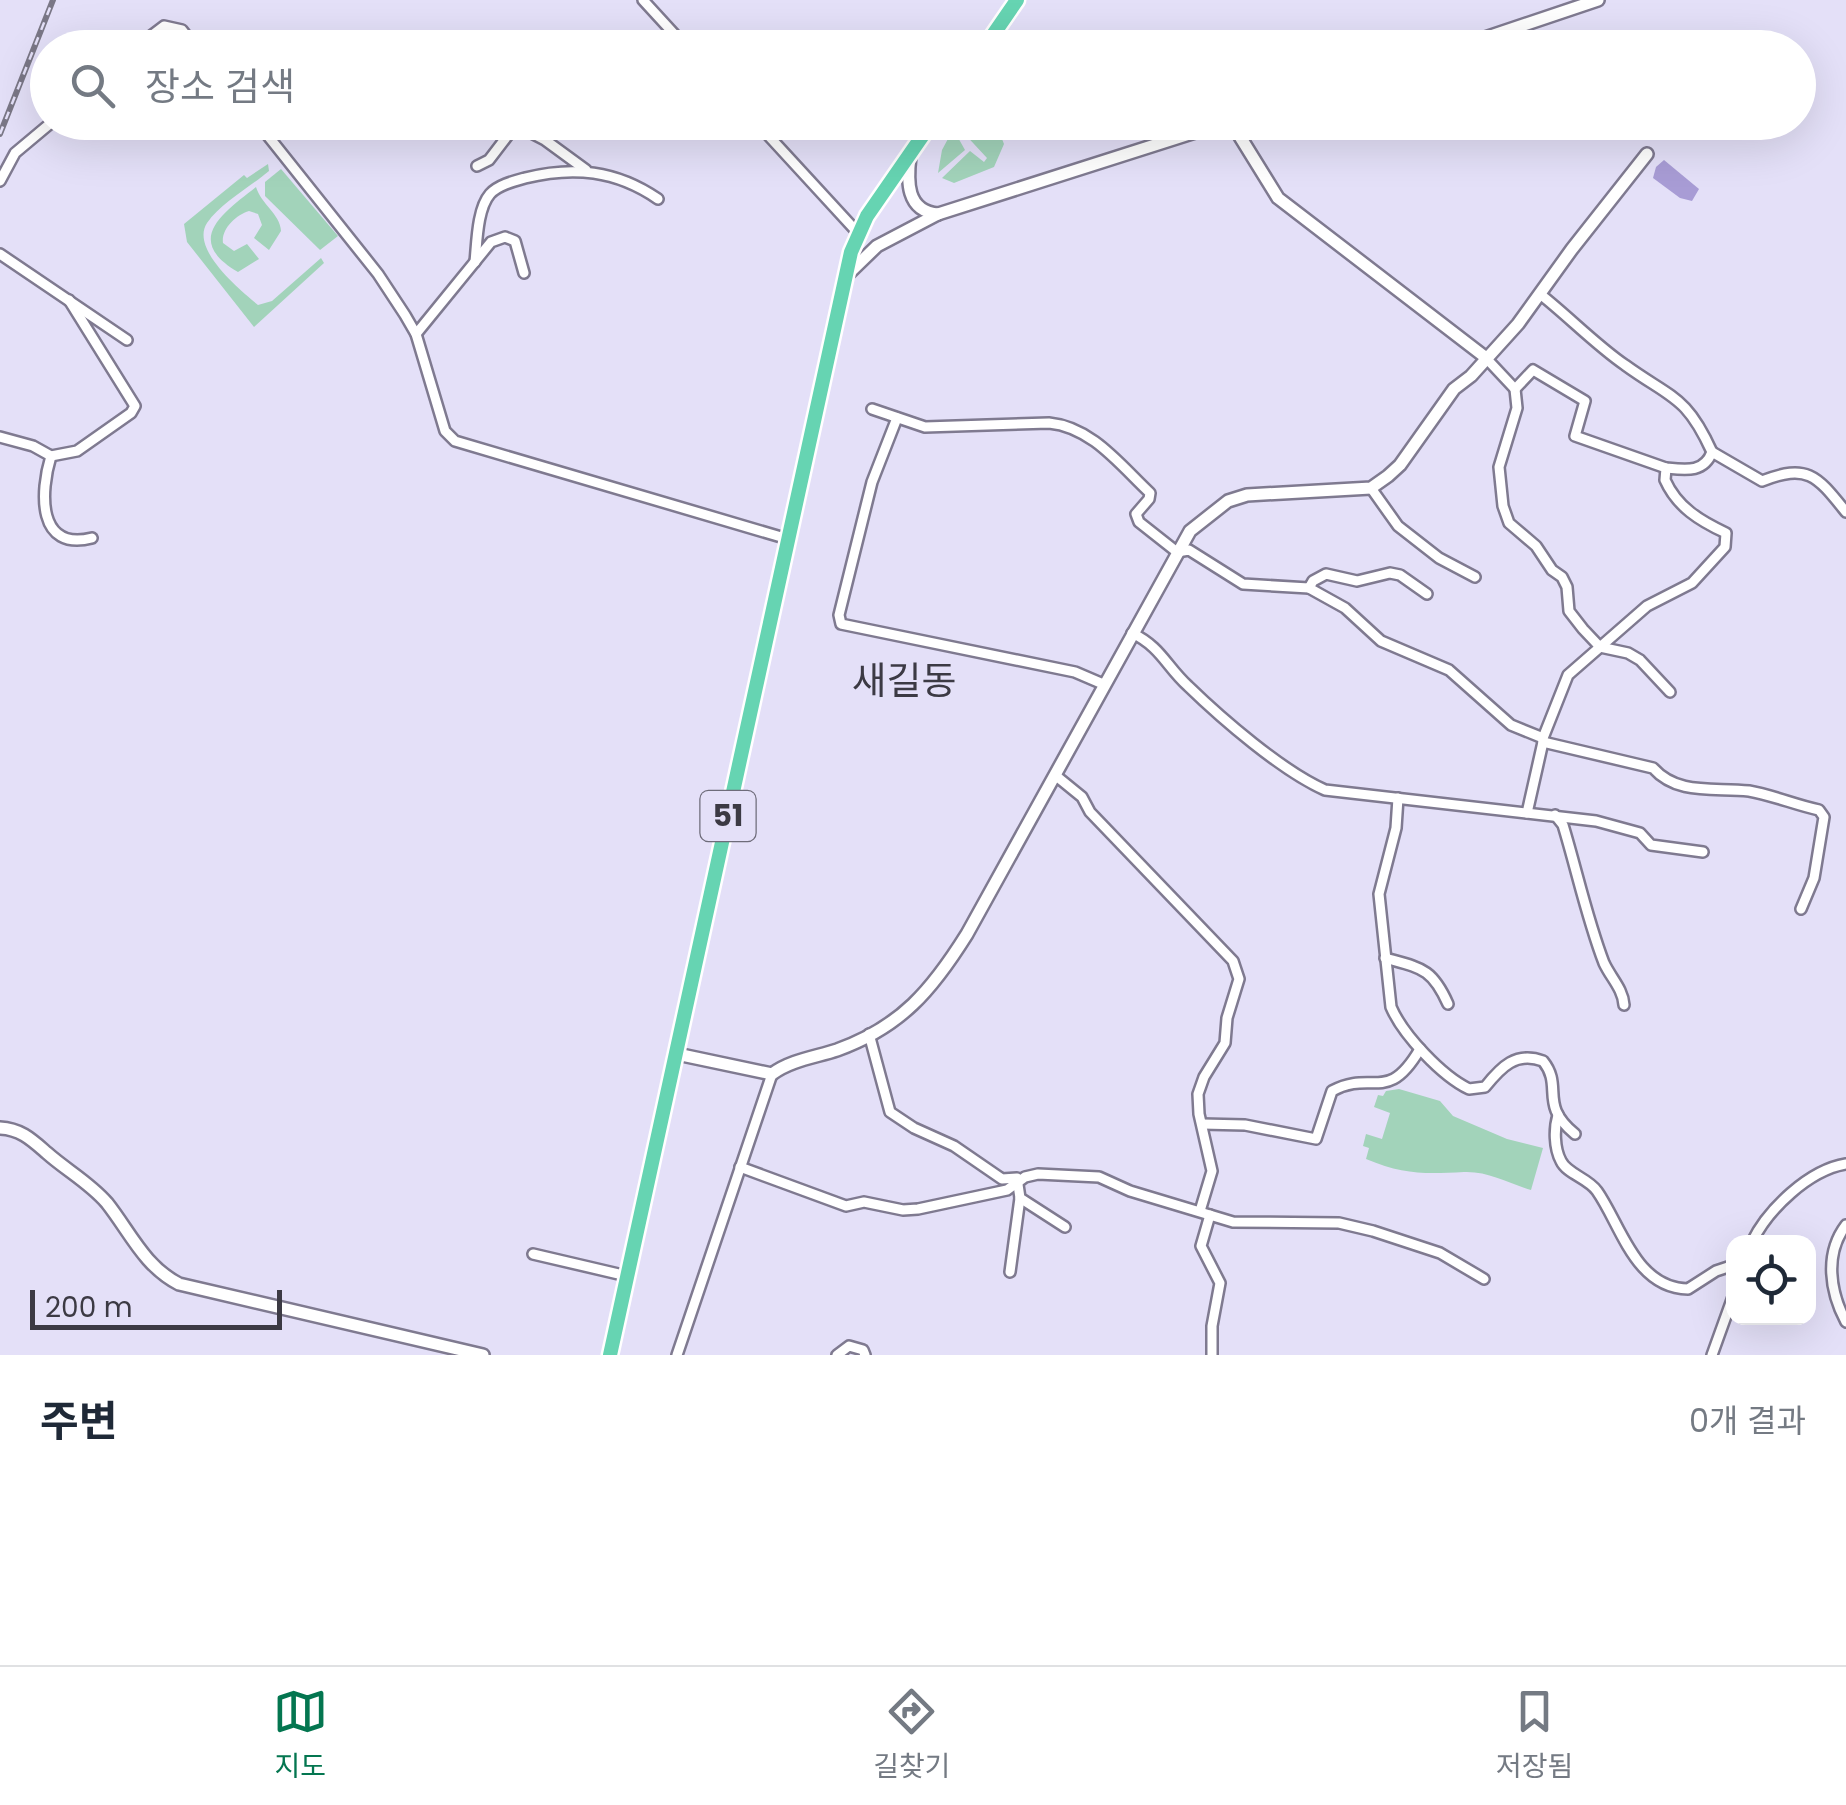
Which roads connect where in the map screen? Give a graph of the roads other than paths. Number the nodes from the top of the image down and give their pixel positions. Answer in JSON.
{"nodes":[{"id":1,"x":643,"y":0,"type":"edge"},
{"id":2,"x":1017,"y":0,"type":"edge"},
{"id":3,"x":1598,"y":0,"type":"edge"},
{"id":4,"x":159,"y":30,"type":"edge"},
{"id":5,"x":182,"y":30,"type":"edge"},
{"id":6,"x":670,"y":30,"type":"edge"},
{"id":7,"x":996,"y":30,"type":"edge"},
{"id":8,"x":1508,"y":30,"type":"edge"},
{"id":9,"x":31,"y":140,"type":"edge"},
{"id":10,"x":270,"y":140,"type":"edge"},
{"id":11,"x":503,"y":140,"type":"edge"},
{"id":12,"x":546,"y":140,"type":"edge"},
{"id":13,"x":773,"y":140,"type":"edge"},
{"id":14,"x":920,"y":140,"type":"edge"},
{"id":15,"x":1172,"y":140,"type":"edge"},
{"id":16,"x":1241,"y":140,"type":"edge"},
{"id":17,"x":910,"y":154,"type":"junction"},
{"id":18,"x":1647,"y":154,"type":"dead end"},
{"id":19,"x":476,"y":166,"type":"dead end"},
{"id":20,"x":586,"y":170,"type":"junction"},
{"id":21,"x":0,"y":181,"type":"edge"},
{"id":22,"x":658,"y":199,"type":"dead end"},
{"id":23,"x":938,"y":214,"type":"junction"},
{"id":24,"x":858,"y":233,"type":"junction"},
{"id":25,"x":0,"y":254,"type":"edge"},
{"id":26,"x":475,"y":262,"type":"junction"},
{"id":27,"x":524,"y":273,"type":"dead end"},
{"id":28,"x":845,"y":277,"type":"junction"},
{"id":29,"x":1540,"y":294,"type":"junction"},
{"id":30,"x":69,"y":300,"type":"junction"},
{"id":31,"x":416,"y":334,"type":"junction"},
{"id":32,"x":126,"y":340,"type":"dead end"},
{"id":33,"x":1485,"y":358,"type":"junction"},
{"id":34,"x":1515,"y":389,"type":"junction"},
{"id":35,"x":872,"y":409,"type":"dead end"},
{"id":36,"x":897,"y":418,"type":"junction"},
{"id":37,"x":0,"y":437,"type":"edge"},
{"id":38,"x":1712,"y":452,"type":"junction"},
{"id":39,"x":51,"y":456,"type":"junction"},
{"id":40,"x":1666,"y":468,"type":"junction"},
{"id":41,"x":1371,"y":488,"type":"junction"},
{"id":42,"x":1846,"y":512,"type":"edge"},
{"id":43,"x":92,"y":538,"type":"dead end"},
{"id":44,"x":788,"y":540,"type":"junction"},
{"id":45,"x":1177,"y":552,"type":"junction"},
{"id":46,"x":1475,"y":577,"type":"dead end"},
{"id":47,"x":1309,"y":588,"type":"junction"},
{"id":48,"x":1427,"y":594,"type":"dead end"},
{"id":49,"x":1132,"y":633,"type":"junction"},
{"id":50,"x":1600,"y":647,"type":"junction"},
{"id":51,"x":1103,"y":684,"type":"junction"},
{"id":52,"x":1670,"y":692,"type":"dead end"},
{"id":53,"x":1543,"y":740,"type":"junction"},
{"id":54,"x":1055,"y":774,"type":"junction"},
{"id":55,"x":1398,"y":798,"type":"junction"},
{"id":56,"x":1527,"y":814,"type":"junction"},
{"id":57,"x":1555,"y":816,"type":"junction"},
{"id":58,"x":1703,"y":852,"type":"dead end"},
{"id":59,"x":1801,"y":909,"type":"dead end"},
{"id":60,"x":1385,"y":958,"type":"junction"},
{"id":61,"x":1448,"y":1004,"type":"dead end"},
{"id":62,"x":1624,"y":1005,"type":"dead end"},
{"id":63,"x":870,"y":1034,"type":"junction"},
{"id":64,"x":1420,"y":1049,"type":"junction"},
{"id":65,"x":677,"y":1054,"type":"junction"},
{"id":66,"x":772,"y":1074,"type":"junction"},
{"id":67,"x":1558,"y":1115,"type":"junction"},
{"id":68,"x":1202,"y":1124,"type":"junction"},
{"id":69,"x":0,"y":1128,"type":"edge"},
{"id":70,"x":1575,"y":1134,"type":"dead end"},
{"id":71,"x":1846,"y":1164,"type":"edge"},
{"id":72,"x":740,"y":1167,"type":"junction"},
{"id":73,"x":1020,"y":1182,"type":"junction"},
{"id":74,"x":1020,"y":1198,"type":"junction"},
{"id":75,"x":1205,"y":1213,"type":"junction"},
{"id":76,"x":1846,"y":1225,"type":"edge"},
{"id":77,"x":1064,"y":1226,"type":"dead end"},
{"id":78,"x":1756,"y":1235,"type":"edge"},
{"id":79,"x":533,"y":1254,"type":"dead end"},
{"id":80,"x":1726,"y":1267,"type":"edge"},
{"id":81,"x":1010,"y":1272,"type":"dead end"},
{"id":82,"x":627,"y":1276,"type":"junction"},
{"id":83,"x":1484,"y":1278,"type":"dead end"},
{"id":84,"x":1726,"y":1316,"type":"edge"},
{"id":85,"x":1846,"y":1322,"type":"edge"},
{"id":86,"x":484,"y":1355,"type":"edge"},
{"id":87,"x":610,"y":1355,"type":"edge"},
{"id":88,"x":677,"y":1355,"type":"edge"},
{"id":89,"x":836,"y":1355,"type":"edge"},
{"id":90,"x":865,"y":1355,"type":"edge"},
{"id":91,"x":1212,"y":1355,"type":"edge"},
{"id":92,"x":1712,"y":1355,"type":"edge"}],
"edges":[{"from":1,"to":6,"type":"street"},
{"from":2,"to":7,"type":"main road"},
{"from":3,"to":8,"type":"street"},
{"from":4,"to":5,"type":"street"},
{"from":9,"to":21,"type":"street"},
{"from":10,"to":31,"type":"street"},
{"from":11,"to":19,"type":"street"},
{"from":12,"to":20,"type":"street"},
{"from":13,"to":24,"type":"street"},
{"from":14,"to":17,"type":"main road","number":"51"},
{"from":15,"to":23,"type":"street"},
{"from":16,"to":33,"type":"street"},
{"from":17,"to":23,"type":"street"},
{"from":17,"to":24,"type":"main road","number":"51"},
{"from":18,"to":29,"type":"street"},
{"from":20,"to":22,"type":"street"},
{"from":20,"to":26,"type":"street"},
{"from":23,"to":28,"type":"street"},
{"from":24,"to":28,"type":"main road","number":"51"},
{"from":25,"to":30,"type":"street"},
{"from":26,"to":27,"type":"street"},
{"from":26,"to":31,"type":"street"},
{"from":28,"to":44,"type":"main road","number":"51"},
{"from":29,"to":33,"type":"street"},
{"from":29,"to":38,"type":"street"},
{"from":30,"to":32,"type":"street"},
{"from":30,"to":39,"type":"street"},
{"from":31,"to":44,"type":"street"},
{"from":33,"to":34,"type":"street"},
{"from":33,"to":41,"type":"street"},
{"from":34,"to":40,"type":"street"},
{"from":34,"to":50,"type":"street"},
{"from":35,"to":36,"type":"street"},
{"from":36,"to":45,"type":"street"},
{"from":36,"to":51,"type":"street"},
{"from":37,"to":39,"type":"street"},
{"from":38,"to":40,"type":"street"},
{"from":38,"to":42,"type":"street"},
{"from":39,"to":43,"type":"street"},
{"from":40,"to":50,"type":"street"},
{"from":41,"to":45,"type":"street"},
{"from":41,"to":46,"type":"street"},
{"from":44,"to":65,"type":"main road","number":"51"},
{"from":45,"to":47,"type":"street"},
{"from":45,"to":49,"type":"street"},
{"from":47,"to":48,"type":"street"},
{"from":47,"to":53,"type":"street"},
{"from":49,"to":51,"type":"street"},
{"from":49,"to":55,"type":"street"},
{"from":50,"to":52,"type":"street"},
{"from":50,"to":53,"type":"street"},
{"from":51,"to":54,"type":"street"},
{"from":53,"to":56,"type":"street"},
{"from":53,"to":59,"type":"street"},
{"from":54,"to":63,"type":"street"},
{"from":54,"to":68,"type":"street"},
{"from":55,"to":56,"type":"street"},
{"from":55,"to":60,"type":"street"},
{"from":56,"to":57,"type":"street"},
{"from":57,"to":58,"type":"street"},
{"from":57,"to":62,"type":"street"},
{"from":60,"to":61,"type":"street"},
{"from":60,"to":64,"type":"street"},
{"from":63,"to":66,"type":"street"},
{"from":63,"to":73,"type":"street"},
{"from":64,"to":67,"type":"street"},
{"from":64,"to":68,"type":"street"},
{"from":65,"to":66,"type":"street"},
{"from":65,"to":82,"type":"main road","number":"51"},
{"from":66,"to":72,"type":"street"},
{"from":67,"to":70,"type":"street"},
{"from":67,"to":80,"type":"street"},
{"from":68,"to":75,"type":"street"},
{"from":69,"to":86,"type":"street"},
{"from":71,"to":78,"type":"street"},
{"from":72,"to":73,"type":"street"},
{"from":72,"to":88,"type":"street"},
{"from":73,"to":74,"type":"street"},
{"from":73,"to":75,"type":"street"},
{"from":74,"to":77,"type":"street"},
{"from":74,"to":81,"type":"street"},
{"from":75,"to":83,"type":"street"},
{"from":75,"to":91,"type":"street"},
{"from":76,"to":85,"type":"street"},
{"from":79,"to":82,"type":"street"},
{"from":82,"to":87,"type":"main road","number":"51"},
{"from":84,"to":92,"type":"street"},
{"from":89,"to":90,"type":"street"}]}
